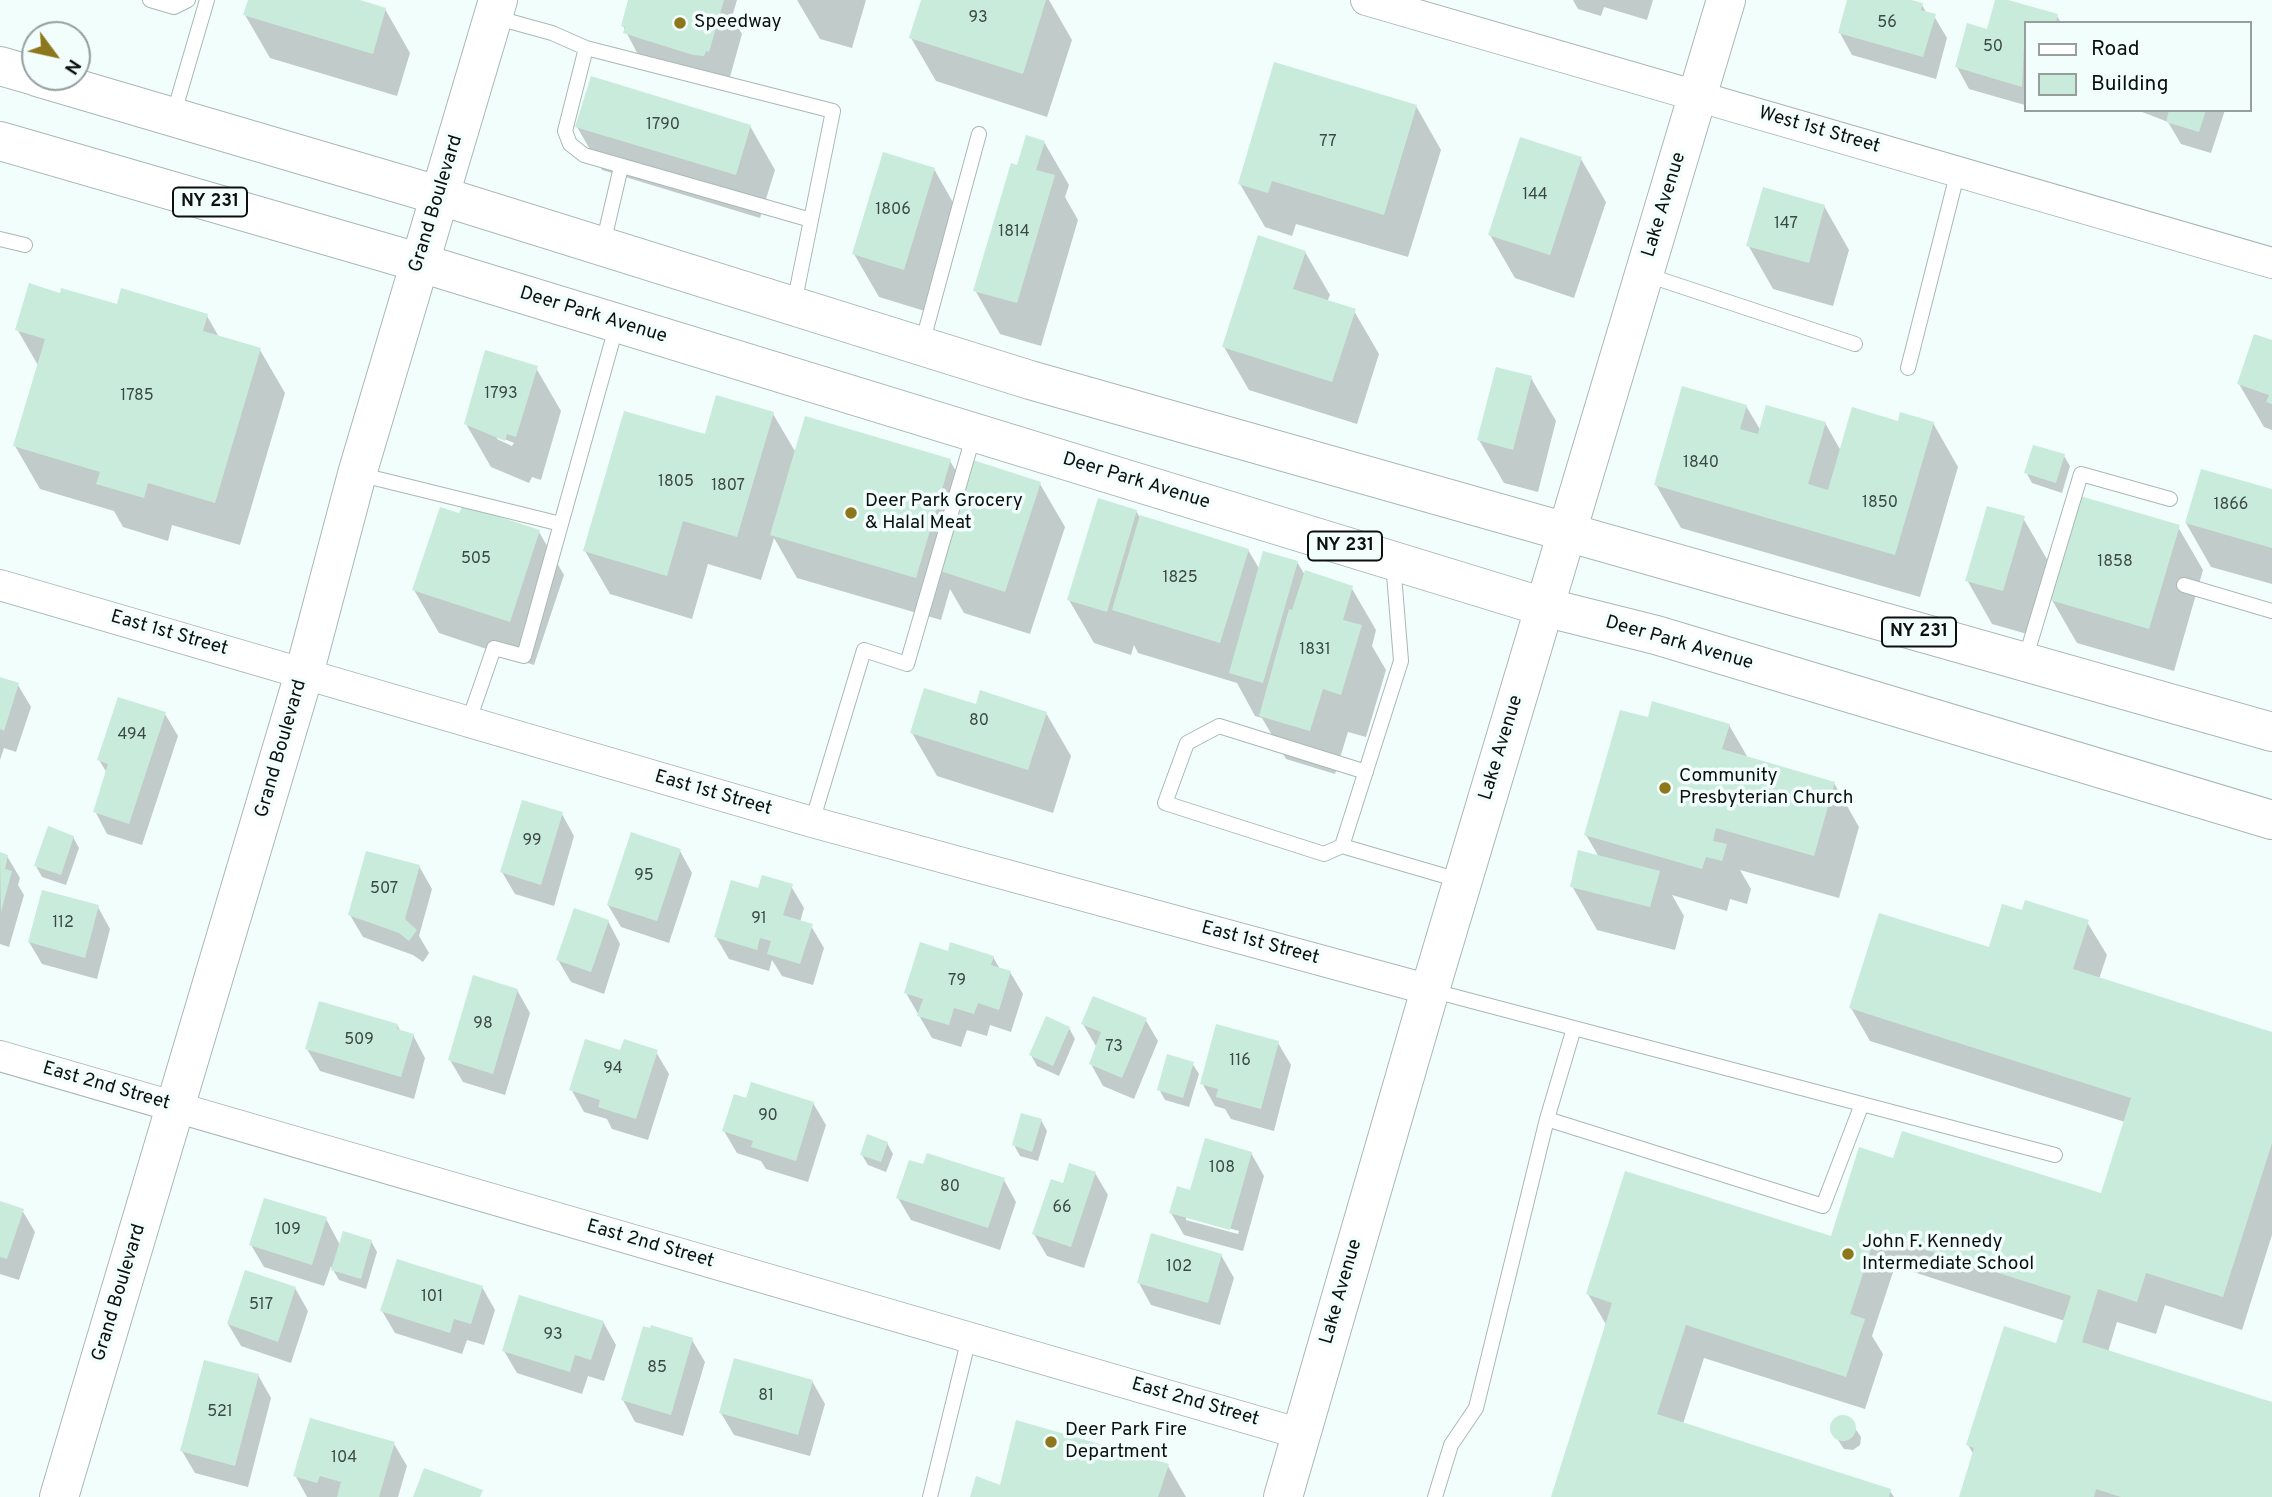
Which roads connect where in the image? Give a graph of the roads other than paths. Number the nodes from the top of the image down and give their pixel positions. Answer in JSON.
{"nodes":[{"id":1,"x":150,"y":0,"type":"edge"},
{"id":2,"x":188,"y":0,"type":"edge"},
{"id":3,"x":207,"y":0,"type":"edge"},
{"id":4,"x":1366,"y":0,"type":"edge"},
{"id":5,"x":1726,"y":0,"type":"edge"},
{"id":6,"x":496,"y":8,"type":"edge"},
{"id":7,"x":586,"y":48,"type":"junction"},
{"id":8,"x":0,"y":66,"type":"edge"},
{"id":9,"x":21,"y":72,"type":"edge"},
{"id":10,"x":84,"y":91,"type":"edge"},
{"id":11,"x":1699,"y":95,"type":"junction"},
{"id":12,"x":173,"y":117,"type":"junction"},
{"id":13,"x":979,"y":134,"type":"dead end"},
{"id":14,"x":0,"y":141,"type":"edge"},
{"id":15,"x":621,"y":167,"type":"junction"},
{"id":16,"x":1958,"y":171,"type":"junction"},
{"id":17,"x":441,"y":196,"type":"junction"},
{"id":18,"x":811,"y":220,"type":"junction"},
{"id":19,"x":0,"y":239,"type":"edge"},
{"id":20,"x":25,"y":245,"type":"dead end"},
{"id":21,"x":603,"y":246,"type":"junction"},
{"id":22,"x":2272,"y":262,"type":"edge"},
{"id":23,"x":421,"y":263,"type":"junction"},
{"id":24,"x":1644,"y":274,"type":"junction"},
{"id":25,"x":793,"y":306,"type":"junction"},
{"id":26,"x":617,"y":323,"type":"junction"},
{"id":27,"x":1855,"y":344,"type":"dead end"},
{"id":28,"x":921,"y":346,"type":"junction"},
{"id":29,"x":1908,"y":368,"type":"dead end"},
{"id":30,"x":975,"y":433,"type":"junction"},
{"id":31,"x":357,"y":474,"type":"junction"},
{"id":32,"x":2170,"y":499,"type":"dead end"},
{"id":33,"x":561,"y":524,"type":"junction"},
{"id":34,"x":1566,"y":532,"type":"junction"},
{"id":35,"x":1393,"y":561,"type":"junction"},
{"id":36,"x":0,"y":585,"type":"edge"},
{"id":37,"x":2184,"y":585,"type":"dead end"},
{"id":38,"x":1544,"y":607,"type":"junction"},
{"id":39,"x":2272,"y":611,"type":"edge"},
{"id":40,"x":2025,"y":662,"type":"junction"},
{"id":41,"x":304,"y":674,"type":"junction"},
{"id":42,"x":468,"y":723,"type":"junction"},
{"id":43,"x":2272,"y":732,"type":"edge"},
{"id":44,"x":1366,"y":772,"type":"junction"},
{"id":45,"x":2272,"y":820,"type":"edge"},
{"id":46,"x":812,"y":822,"type":"junction"},
{"id":47,"x":1342,"y":846,"type":"junction"},
{"id":48,"x":1462,"y":881,"type":"junction"},
{"id":49,"x":1430,"y":990,"type":"junction"},
{"id":50,"x":1574,"y":1028,"type":"junction"},
{"id":51,"x":0,"y":1056,"type":"edge"},
{"id":52,"x":1861,"y":1104,"type":"junction"},
{"id":53,"x":176,"y":1107,"type":"junction"},
{"id":54,"x":1547,"y":1119,"type":"junction"},
{"id":55,"x":2054,"y":1155,"type":"dead end"},
{"id":56,"x":969,"y":1338,"type":"junction"},
{"id":57,"x":1301,"y":1434,"type":"junction"},
{"id":58,"x":60,"y":1497,"type":"edge"},
{"id":59,"x":930,"y":1497,"type":"edge"},
{"id":60,"x":1283,"y":1497,"type":"edge"},
{"id":61,"x":1435,"y":1497,"type":"edge"}],
"edges":[{"from":1,"to":2,"type":"lane"},
{"from":3,"to":12,"type":"lane"},
{"from":4,"to":11,"type":"street","name":"West 1st Street"},
{"from":5,"to":11,"type":"main road","name":"Lake Avenue"},
{"from":6,"to":7,"type":"lane"},
{"from":6,"to":17,"type":"main road","name":"Grand Boulevard"},
{"from":7,"to":15,"type":"lane"},
{"from":7,"to":18,"type":"lane"},
{"from":8,"to":9,"type":"main road","number":"NY 231"},
{"from":10,"to":12,"type":"main road","number":"NY 231"},
{"from":11,"to":16,"type":"street","name":"West 1st Street"},
{"from":11,"to":24,"type":"main road","name":"Lake Avenue"},
{"from":12,"to":17,"type":"main road","number":"NY 231"},
{"from":13,"to":28,"type":"lane"},
{"from":14,"to":23,"type":"main road","name":"Deer Park Avenue","number":"NY 231"},
{"from":15,"to":18,"type":"lane"},
{"from":15,"to":21,"type":"lane"},
{"from":16,"to":22,"type":"street","name":"West 1st Street"},
{"from":16,"to":29,"type":"lane"},
{"from":17,"to":21,"type":"main road","number":"NY 231"},
{"from":17,"to":23,"type":"main road","name":"Grand Boulevard"},
{"from":18,"to":25,"type":"lane"},
{"from":19,"to":20,"type":"lane"},
{"from":21,"to":25,"type":"main road","number":"NY 231"},
{"from":23,"to":26,"type":"main road","name":"Deer Park Avenue","number":"NY 231"},
{"from":23,"to":31,"type":"main road","name":"Grand Boulevard"},
{"from":24,"to":27,"type":"lane"},
{"from":24,"to":34,"type":"main road","name":"Lake Avenue"},
{"from":25,"to":28,"type":"main road","number":"NY 231"},
{"from":26,"to":30,"type":"main road","name":"Deer Park Avenue","number":"NY 231"},
{"from":26,"to":33,"type":"lane"},
{"from":28,"to":34,"type":"main road","number":"NY 231"},
{"from":30,"to":35,"type":"main road","name":"Deer Park Avenue","number":"NY 231"},
{"from":30,"to":46,"type":"lane"},
{"from":31,"to":33,"type":"lane"},
{"from":31,"to":41,"type":"main road","name":"Grand Boulevard"},
{"from":32,"to":40,"type":"lane"},
{"from":33,"to":42,"type":"lane"},
{"from":34,"to":38,"type":"main road","name":"Lake Avenue"},
{"from":34,"to":40,"type":"main road","number":"NY 231"},
{"from":35,"to":38,"type":"main road","name":"Deer Park Avenue","number":"NY 231"},
{"from":35,"to":44,"type":"lane"},
{"from":36,"to":41,"type":"street","name":"East 1st Street"},
{"from":37,"to":39,"type":"lane"},
{"from":38,"to":45,"type":"main road","name":"Deer Park Avenue","number":"NY 231"},
{"from":38,"to":48,"type":"main road","name":"Lake Avenue"},
{"from":40,"to":43,"type":"main road","number":"NY 231"},
{"from":41,"to":42,"type":"street","name":"East 1st Street"},
{"from":41,"to":53,"type":"main road","name":"Grand Boulevard"},
{"from":42,"to":46,"type":"street","name":"East 1st Street"},
{"from":44,"to":47,"type":"lane"},
{"from":44,"to":47,"type":"lane"},
{"from":46,"to":49,"type":"street","name":"East 1st Street"},
{"from":47,"to":48,"type":"lane"},
{"from":48,"to":49,"type":"main road","name":"Lake Avenue"},
{"from":49,"to":50,"type":"lane"},
{"from":49,"to":57,"type":"main road","name":"Lake Avenue"},
{"from":50,"to":52,"type":"lane"},
{"from":50,"to":54,"type":"lane"},
{"from":51,"to":53,"type":"street","name":"East 2nd Street"},
{"from":52,"to":54,"type":"lane"},
{"from":52,"to":55,"type":"lane"},
{"from":53,"to":56,"type":"street","name":"East 2nd Street"},
{"from":53,"to":58,"type":"main road","name":"Grand Boulevard"},
{"from":54,"to":61,"type":"lane"},
{"from":56,"to":57,"type":"street","name":"East 2nd Street"},
{"from":56,"to":59,"type":"lane"},
{"from":57,"to":60,"type":"main road","name":"Lake Avenue"}]}
